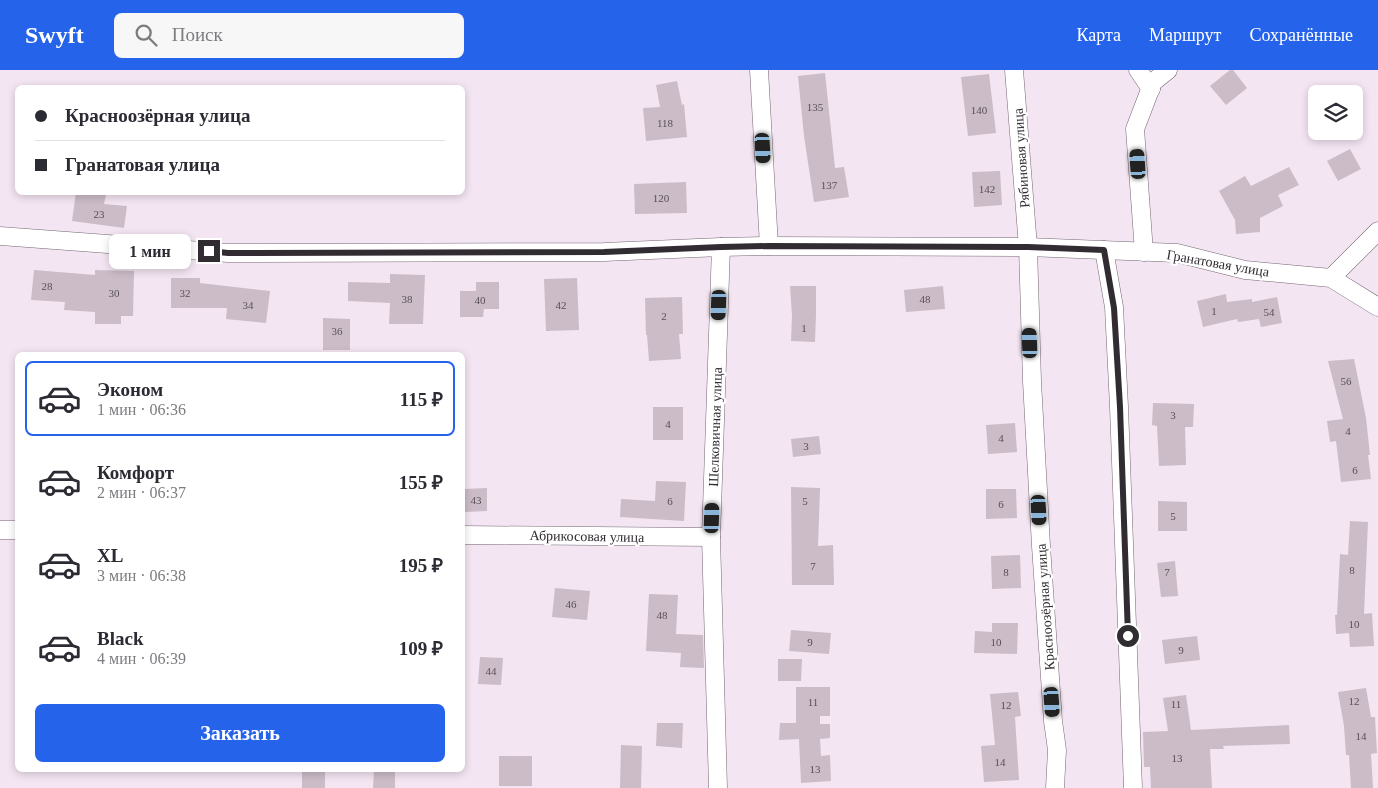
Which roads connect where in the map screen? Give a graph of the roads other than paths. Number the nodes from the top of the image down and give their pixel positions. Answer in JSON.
{"nodes":[{"id":1,"x":759,"y":70,"type":"edge"},
{"id":2,"x":1014,"y":70,"type":"edge"},
{"id":3,"x":1138,"y":70,"type":"edge"},
{"id":4,"x":1168,"y":70,"type":"edge"},
{"id":5,"x":1151,"y":89,"type":"junction"},
{"id":6,"x":1378,"y":231,"type":"edge"},
{"id":7,"x":0,"y":236,"type":"edge"},
{"id":8,"x":768,"y":246,"type":"junction"},
{"id":9,"x":721,"y":247,"type":"junction"},
{"id":10,"x":1028,"y":247,"type":"junction"},
{"id":11,"x":1104,"y":250,"type":"junction"},
{"id":12,"x":1144,"y":252,"type":"junction"},
{"id":13,"x":1331,"y":278,"type":"junction"},
{"id":14,"x":1378,"y":307,"type":"edge"},
{"id":15,"x":0,"y":530,"type":"edge"},
{"id":16,"x":15,"y":530,"type":"edge"},
{"id":17,"x":465,"y":535,"type":"edge"},
{"id":18,"x":711,"y":537,"type":"junction"},
{"id":19,"x":718,"y":788,"type":"edge"},
{"id":20,"x":1055,"y":788,"type":"edge"},
{"id":21,"x":1133,"y":788,"type":"edge"}],
"edges":[{"from":1,"to":8,"type":"street"},
{"from":2,"to":10,"type":"street","name":"Рябиновая улица"},
{"from":3,"to":5,"type":"street"},
{"from":4,"to":5,"type":"street"},
{"from":5,"to":12,"type":"street"},
{"from":6,"to":13,"type":"street"},
{"from":7,"to":9,"type":"street","name":"Гранатовая улица"},
{"from":8,"to":9,"type":"street","name":"Гранатовая улица"},
{"from":8,"to":10,"type":"street","name":"Гранатовая улица"},
{"from":9,"to":18,"type":"street","name":"Шелковичная улица"},
{"from":10,"to":11,"type":"street","name":"Гранатовая улица"},
{"from":10,"to":20,"type":"street","name":"Красноозёрная улица"},
{"from":11,"to":12,"type":"street","name":"Гранатовая улица"},
{"from":11,"to":21,"type":"street"},
{"from":12,"to":13,"type":"street","name":"Гранатовая улица"},
{"from":13,"to":14,"type":"street","name":"Гранатовая улица"},
{"from":15,"to":16,"type":"street"},
{"from":17,"to":18,"type":"street","name":"Абрикосовая улица"},
{"from":18,"to":19,"type":"street","name":"Шелковичная улица"}]}
